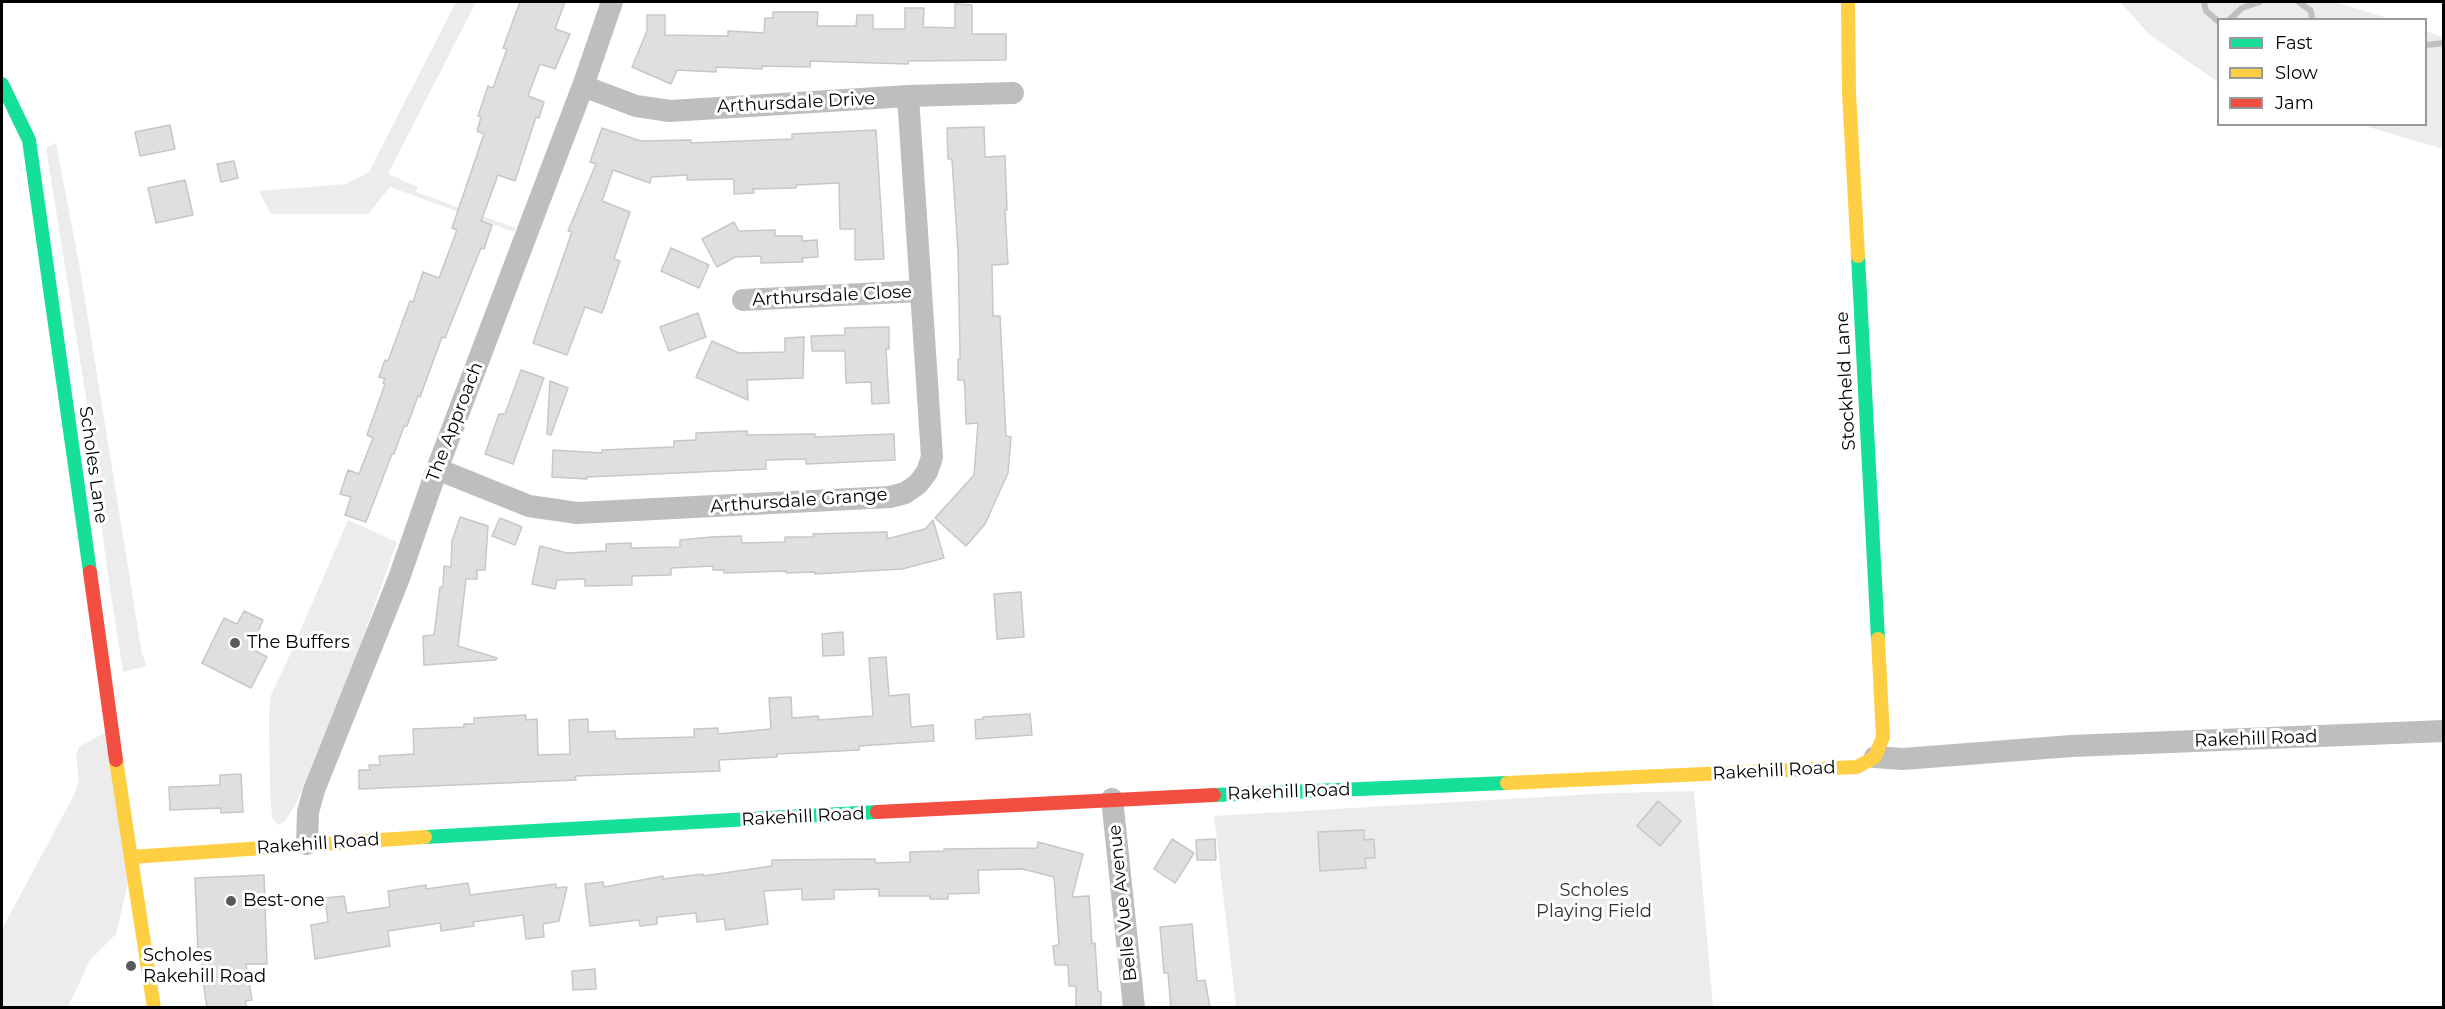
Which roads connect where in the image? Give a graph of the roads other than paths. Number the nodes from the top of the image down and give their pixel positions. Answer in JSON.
{"nodes":[{"id":1,"x":612,"y":2,"type":"edge"},
{"id":2,"x":1848,"y":2,"type":"edge"},
{"id":3,"x":2,"y":84,"type":"edge"},
{"id":4,"x":583,"y":86,"type":"junction"},
{"id":5,"x":1013,"y":93,"type":"dead end"},
{"id":6,"x":908,"y":96,"type":"junction"},
{"id":7,"x":921,"y":291,"type":"junction"},
{"id":8,"x":743,"y":300,"type":"dead end"},
{"id":9,"x":437,"y":469,"type":"junction"},
{"id":10,"x":2444,"y":731,"type":"edge"},
{"id":11,"x":1875,"y":757,"type":"junction"},
{"id":12,"x":1112,"y":799,"type":"junction"},
{"id":13,"x":307,"y":844,"type":"junction"},
{"id":14,"x":131,"y":857,"type":"junction"},
{"id":15,"x":154,"y":1008,"type":"edge"},
{"id":16,"x":1134,"y":1008,"type":"edge"}],
"edges":[{"from":1,"to":4,"type":"street","name":"The Approach"},
{"from":2,"to":11,"type":"street","name":"Stockheld Lane"},
{"from":3,"to":14,"type":"street","name":"Scholes Lane"},
{"from":4,"to":6,"type":"street","name":"Arthursdale Drive"},
{"from":4,"to":9,"type":"street","name":"The Approach"},
{"from":5,"to":6,"type":"street","name":"Arthursdale Drive"},
{"from":6,"to":7,"type":"street","name":"Arthursdale Grange"},
{"from":7,"to":8,"type":"street","name":"Arthursdale Close"},
{"from":7,"to":9,"type":"street","name":"Arthursdale Grange"},
{"from":9,"to":13,"type":"street","name":"The Approach"},
{"from":10,"to":11,"type":"street","name":"Rakehill Road"},
{"from":11,"to":12,"type":"street","name":"Rakehill Road"},
{"from":12,"to":13,"type":"street","name":"Rakehill Road"},
{"from":12,"to":16,"type":"street","name":"Belle Vue Avenue"},
{"from":13,"to":14,"type":"street","name":"Rakehill Road"},
{"from":14,"to":15,"type":"street","name":"Scholes Lane"}]}
